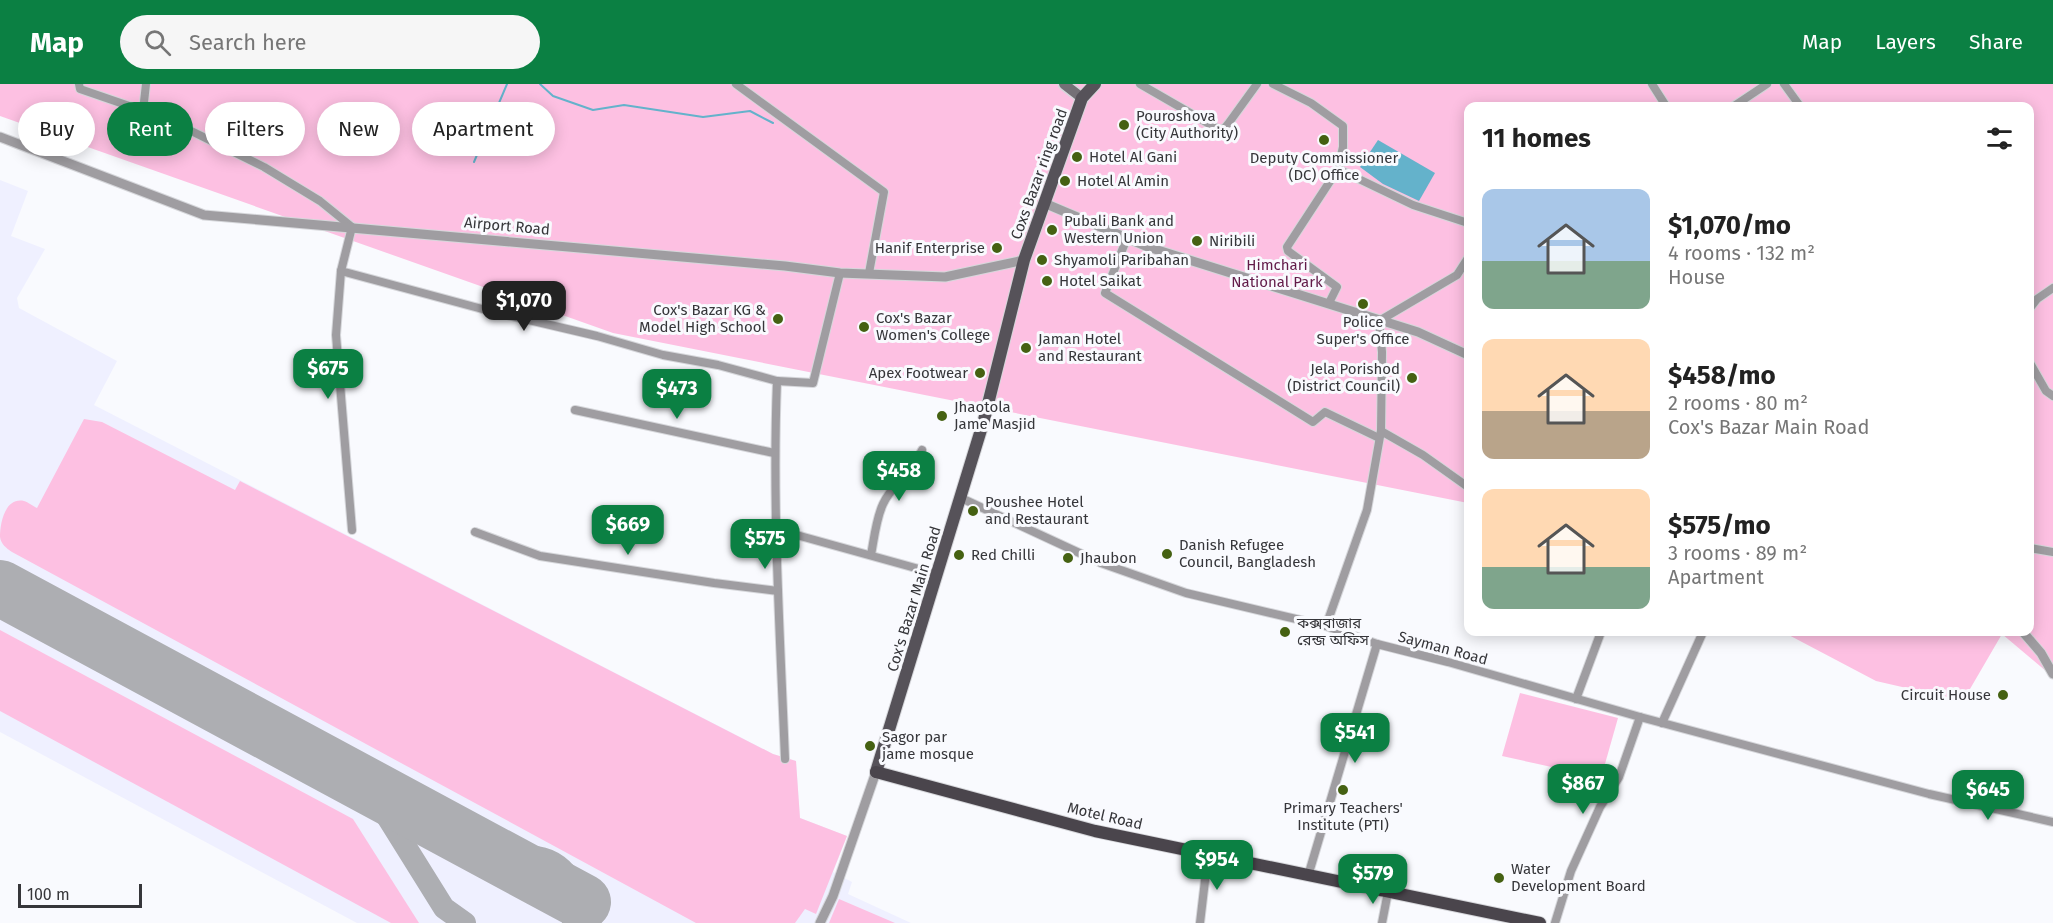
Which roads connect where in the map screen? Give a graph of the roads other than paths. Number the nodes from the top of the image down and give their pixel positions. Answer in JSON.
{"nodes":[{"id":1,"x":79,"y":84,"type":"edge"},
{"id":2,"x":146,"y":84,"type":"edge"},
{"id":3,"x":736,"y":84,"type":"edge"},
{"id":4,"x":1064,"y":84,"type":"edge"},
{"id":5,"x":1095,"y":84,"type":"edge"},
{"id":6,"x":1140,"y":84,"type":"edge"},
{"id":7,"x":1257,"y":84,"type":"edge"},
{"id":8,"x":1272,"y":84,"type":"edge"},
{"id":9,"x":1652,"y":84,"type":"edge"},
{"id":10,"x":1767,"y":84,"type":"edge"},
{"id":11,"x":1784,"y":84,"type":"edge"},
{"id":12,"x":1082,"y":98,"type":"junction"},
{"id":13,"x":117,"y":102,"type":"edge"},
{"id":14,"x":144,"y":102,"type":"edge"},
{"id":15,"x":1663,"y":102,"type":"edge"},
{"id":16,"x":1740,"y":102,"type":"edge"},
{"id":17,"x":1797,"y":102,"type":"edge"},
{"id":18,"x":193,"y":132,"type":"edge"},
{"id":19,"x":0,"y":137,"type":"edge"},
{"id":20,"x":1338,"y":169,"type":"junction"},
{"id":21,"x":1044,"y":203,"type":"junction"},
{"id":22,"x":1464,"y":222,"type":"edge"},
{"id":23,"x":352,"y":227,"type":"junction"},
{"id":24,"x":1127,"y":238,"type":"junction"},
{"id":25,"x":1024,"y":260,"type":"junction"},
{"id":26,"x":1464,"y":264,"type":"edge"},
{"id":27,"x":341,"y":271,"type":"junction"},
{"id":28,"x":840,"y":273,"type":"junction"},
{"id":29,"x":869,"y":273,"type":"junction"},
{"id":30,"x":2053,"y":288,"type":"edge"},
{"id":31,"x":1329,"y":303,"type":"junction"},
{"id":32,"x":2034,"y":303,"type":"edge"},
{"id":33,"x":1379,"y":321,"type":"junction"},
{"id":34,"x":1464,"y":353,"type":"edge"},
{"id":35,"x":2034,"y":370,"type":"edge"},
{"id":36,"x":777,"y":381,"type":"junction"},
{"id":37,"x":2053,"y":396,"type":"edge"},
{"id":38,"x":575,"y":410,"type":"dead end"},
{"id":39,"x":1380,"y":434,"type":"junction"},
{"id":40,"x":922,"y":450,"type":"dead end"},
{"id":41,"x":774,"y":453,"type":"junction"},
{"id":42,"x":1464,"y":484,"type":"edge"},
{"id":43,"x":961,"y":498,"type":"junction"},
{"id":44,"x":775,"y":529,"type":"junction"},
{"id":45,"x":352,"y":530,"type":"dead end"},
{"id":46,"x":475,"y":532,"type":"dead end"},
{"id":47,"x":2034,"y":549,"type":"edge"},
{"id":48,"x":2053,"y":552,"type":"edge"},
{"id":49,"x":871,"y":555,"type":"junction"},
{"id":50,"x":938,"y":574,"type":"junction"},
{"id":51,"x":778,"y":591,"type":"junction"},
{"id":52,"x":1326,"y":626,"type":"junction"},
{"id":53,"x":1600,"y":636,"type":"edge"},
{"id":54,"x":1701,"y":636,"type":"edge"},
{"id":55,"x":2026,"y":636,"type":"edge"},
{"id":56,"x":1377,"y":644,"type":"junction"},
{"id":57,"x":2053,"y":674,"type":"edge"},
{"id":58,"x":1576,"y":699,"type":"junction"},
{"id":59,"x":1640,"y":717,"type":"junction"},
{"id":60,"x":1662,"y":723,"type":"junction"},
{"id":61,"x":785,"y":759,"type":"dead end"},
{"id":62,"x":876,"y":772,"type":"junction"},
{"id":63,"x":2053,"y":822,"type":"edge"},
{"id":64,"x":1208,"y":855,"type":"junction"},
{"id":65,"x":1308,"y":876,"type":"junction"},
{"id":66,"x":1388,"y":892,"type":"junction"},
{"id":67,"x":820,"y":923,"type":"edge"},
{"id":68,"x":1200,"y":923,"type":"edge"},
{"id":69,"x":1382,"y":923,"type":"edge"},
{"id":70,"x":1540,"y":923,"type":"edge"},
{"id":71,"x":1555,"y":923,"type":"edge"}],
"edges":[{"from":1,"to":13,"type":"street"},
{"from":2,"to":14,"type":"street"},
{"from":3,"to":29,"type":"street"},
{"from":4,"to":12,"type":"main road"},
{"from":5,"to":12,"type":"main road"},
{"from":6,"to":7,"type":"street"},
{"from":8,"to":20,"type":"street"},
{"from":9,"to":15,"type":"street"},
{"from":10,"to":16,"type":"street"},
{"from":11,"to":17,"type":"street"},
{"from":12,"to":21,"type":"main road","name":"Coxs Bazar ring road"},
{"from":18,"to":23,"type":"street"},
{"from":19,"to":23,"type":"street","name":"Airport Road"},
{"from":20,"to":22,"type":"street"},
{"from":20,"to":31,"type":"street"},
{"from":21,"to":24,"type":"street"},
{"from":21,"to":25,"type":"main road","name":"Coxs Bazar ring road"},
{"from":23,"to":27,"type":"street"},
{"from":23,"to":28,"type":"street","name":"Airport Road"},
{"from":24,"to":31,"type":"street"},
{"from":24,"to":39,"type":"street"},
{"from":25,"to":29,"type":"street","name":"Airport Road"},
{"from":25,"to":43,"type":"main road","name":"Cox's Bazar Main Road"},
{"from":26,"to":33,"type":"street"},
{"from":27,"to":36,"type":"street"},
{"from":27,"to":45,"type":"street"},
{"from":28,"to":29,"type":"street","name":"Airport Road"},
{"from":28,"to":36,"type":"street"},
{"from":30,"to":32,"type":"street"},
{"from":31,"to":33,"type":"street"},
{"from":33,"to":34,"type":"street"},
{"from":33,"to":39,"type":"street"},
{"from":35,"to":37,"type":"street"},
{"from":36,"to":41,"type":"street"},
{"from":38,"to":41,"type":"street"},
{"from":39,"to":42,"type":"street"},
{"from":39,"to":52,"type":"street"},
{"from":40,"to":49,"type":"street"},
{"from":41,"to":44,"type":"street"},
{"from":43,"to":50,"type":"main road","name":"Cox's Bazar Main Road"},
{"from":43,"to":52,"type":"street","name":"Sayman Road"},
{"from":44,"to":49,"type":"street"},
{"from":44,"to":51,"type":"street"},
{"from":46,"to":51,"type":"street"},
{"from":47,"to":48,"type":"street"},
{"from":49,"to":50,"type":"street"},
{"from":50,"to":62,"type":"main road","name":"Cox's Bazar Main Road"},
{"from":51,"to":61,"type":"street"},
{"from":52,"to":56,"type":"street","name":"Sayman Road"},
{"from":53,"to":58,"type":"street"},
{"from":54,"to":60,"type":"street"},
{"from":55,"to":57,"type":"street"},
{"from":56,"to":58,"type":"street","name":"Sayman Road"},
{"from":56,"to":65,"type":"street"},
{"from":58,"to":59,"type":"street","name":"Sayman Road"},
{"from":59,"to":60,"type":"street","name":"Sayman Road"},
{"from":59,"to":71,"type":"street"},
{"from":60,"to":63,"type":"street","name":"Sayman Road"},
{"from":62,"to":64,"type":"highway","name":"Motel Road"},
{"from":62,"to":67,"type":"street"},
{"from":64,"to":65,"type":"highway","name":"Motel Road"},
{"from":64,"to":68,"type":"street"},
{"from":65,"to":66,"type":"highway","name":"Motel Road"},
{"from":66,"to":69,"type":"street"},
{"from":66,"to":70,"type":"highway","name":"Motel Road"}]}
